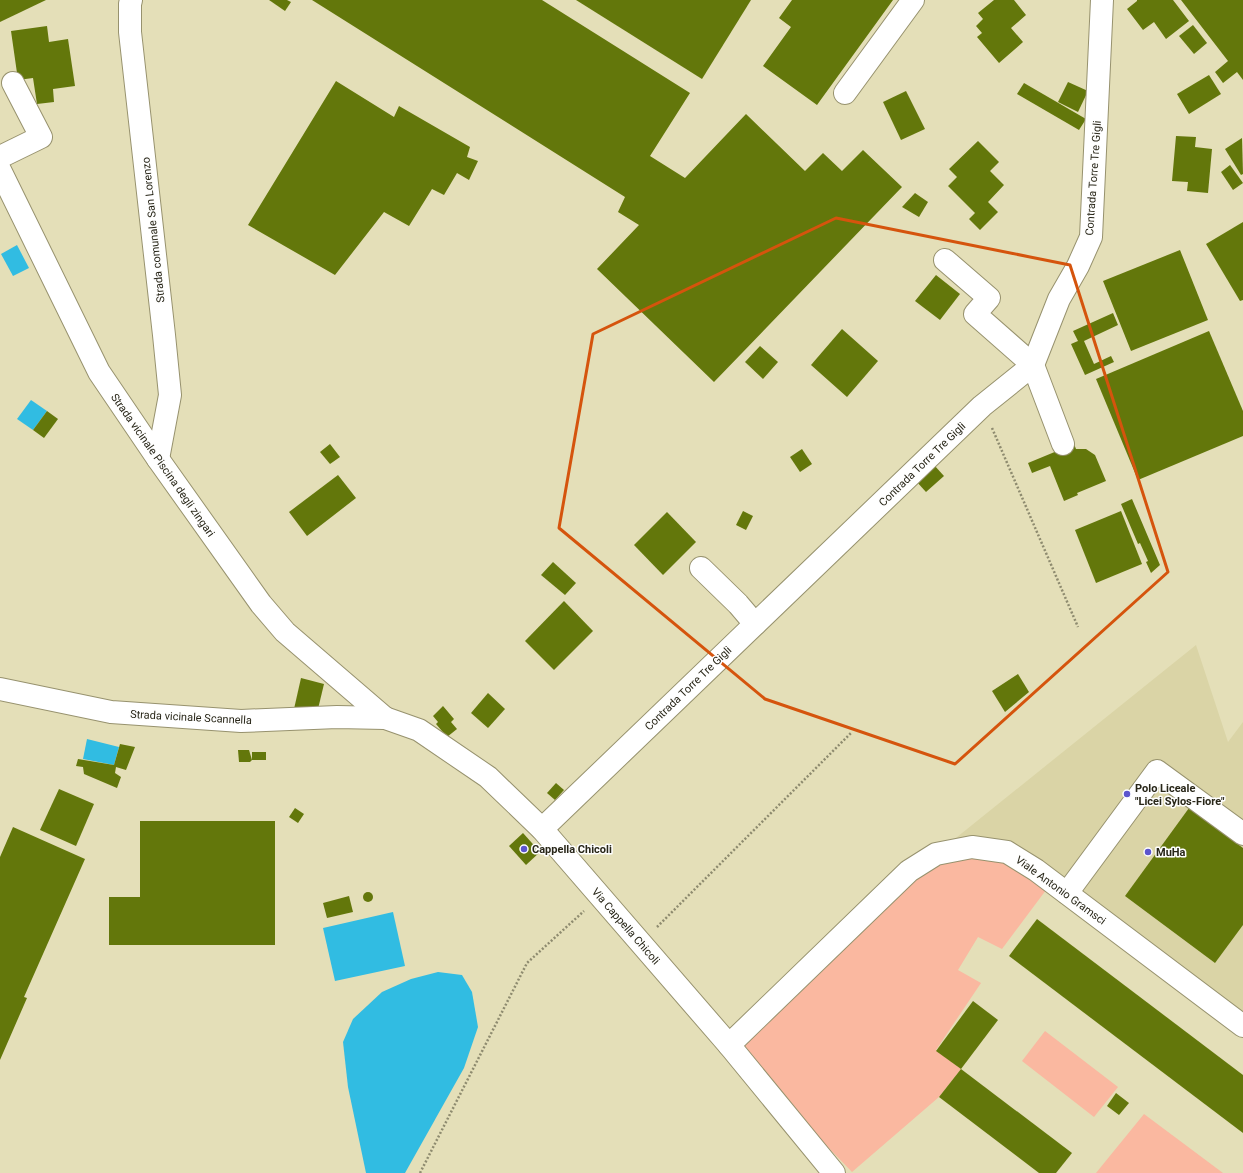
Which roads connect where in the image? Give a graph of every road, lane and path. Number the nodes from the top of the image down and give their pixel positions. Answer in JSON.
{"nodes":[{"id":1,"x":132,"y":0,"type":"edge"},
{"id":2,"x":913,"y":0,"type":"edge"},
{"id":3,"x":1102,"y":0,"type":"edge"},
{"id":4,"x":13,"y":83,"type":"dead end"},
{"id":5,"x":845,"y":93,"type":"dead end"},
{"id":6,"x":0,"y":157,"type":"edge"},
{"id":7,"x":0,"y":170,"type":"edge"},
{"id":8,"x":944,"y":260,"type":"dead end"},
{"id":9,"x":1033,"y":365,"type":"junction"},
{"id":10,"x":982,"y":406,"type":"junction"},
{"id":11,"x":1063,"y":444,"type":"dead end"},
{"id":12,"x":158,"y":459,"type":"junction"},
{"id":13,"x":701,"y":568,"type":"dead end"},
{"id":14,"x":755,"y":624,"type":"junction"},
{"id":15,"x":1078,"y":627,"type":"dead end"},
{"id":16,"x":0,"y":689,"type":"edge"},
{"id":17,"x":385,"y":718,"type":"junction"},
{"id":18,"x":852,"y":732,"type":"dead end"},
{"id":19,"x":542,"y":829,"type":"junction"},
{"id":20,"x":1243,"y":834,"type":"edge"},
{"id":21,"x":1067,"y":893,"type":"junction"},
{"id":22,"x":600,"y":896,"type":"junction"},
{"id":23,"x":641,"y":943,"type":"junction"},
{"id":24,"x":1243,"y":1026,"type":"edge"},
{"id":25,"x":729,"y":1045,"type":"junction"},
{"id":26,"x":420,"y":1173,"type":"edge"},
{"id":27,"x":834,"y":1173,"type":"edge"}],
"edges":[{"from":1,"to":12,"type":"street","name":"Strada comunale San Lorenzo"},
{"from":2,"to":5,"type":"street"},
{"from":3,"to":9,"type":"street","name":"Contrada Torre Tre Gigli"},
{"from":4,"to":6,"type":"street"},
{"from":7,"to":12,"type":"street","name":"Strada vicinale Piscina degli zingari"},
{"from":8,"to":9,"type":"street"},
{"from":9,"to":10,"type":"street","name":"Contrada Torre Tre Gigli"},
{"from":9,"to":11,"type":"street"},
{"from":10,"to":14,"type":"street","name":"Contrada Torre Tre Gigli"},
{"from":10,"to":15,"type":"path"},
{"from":12,"to":17,"type":"street","name":"Strada vicinale Piscina degli zingari"},
{"from":13,"to":14,"type":"street"},
{"from":14,"to":19,"type":"street","name":"Contrada Torre Tre Gigli"},
{"from":16,"to":17,"type":"street","name":"Strada vicinale Scannella"},
{"from":17,"to":19,"type":"street","name":"Via Cappella Chicoli"},
{"from":18,"to":23,"type":"path"},
{"from":19,"to":22,"type":"street","name":"Via Cappella Chicoli"},
{"from":20,"to":21,"type":"street"},
{"from":21,"to":24,"type":"street","name":"Viale Antonio Gramsci"},
{"from":21,"to":25,"type":"street","name":"Viale Antonio Gramsci"},
{"from":22,"to":23,"type":"street","name":"Via Cappella Chicoli"},
{"from":22,"to":26,"type":"path"},
{"from":23,"to":25,"type":"street","name":"Via Cappella Chicoli"},
{"from":25,"to":27,"type":"street","name":"Via Cappella Chicoli"}]}
